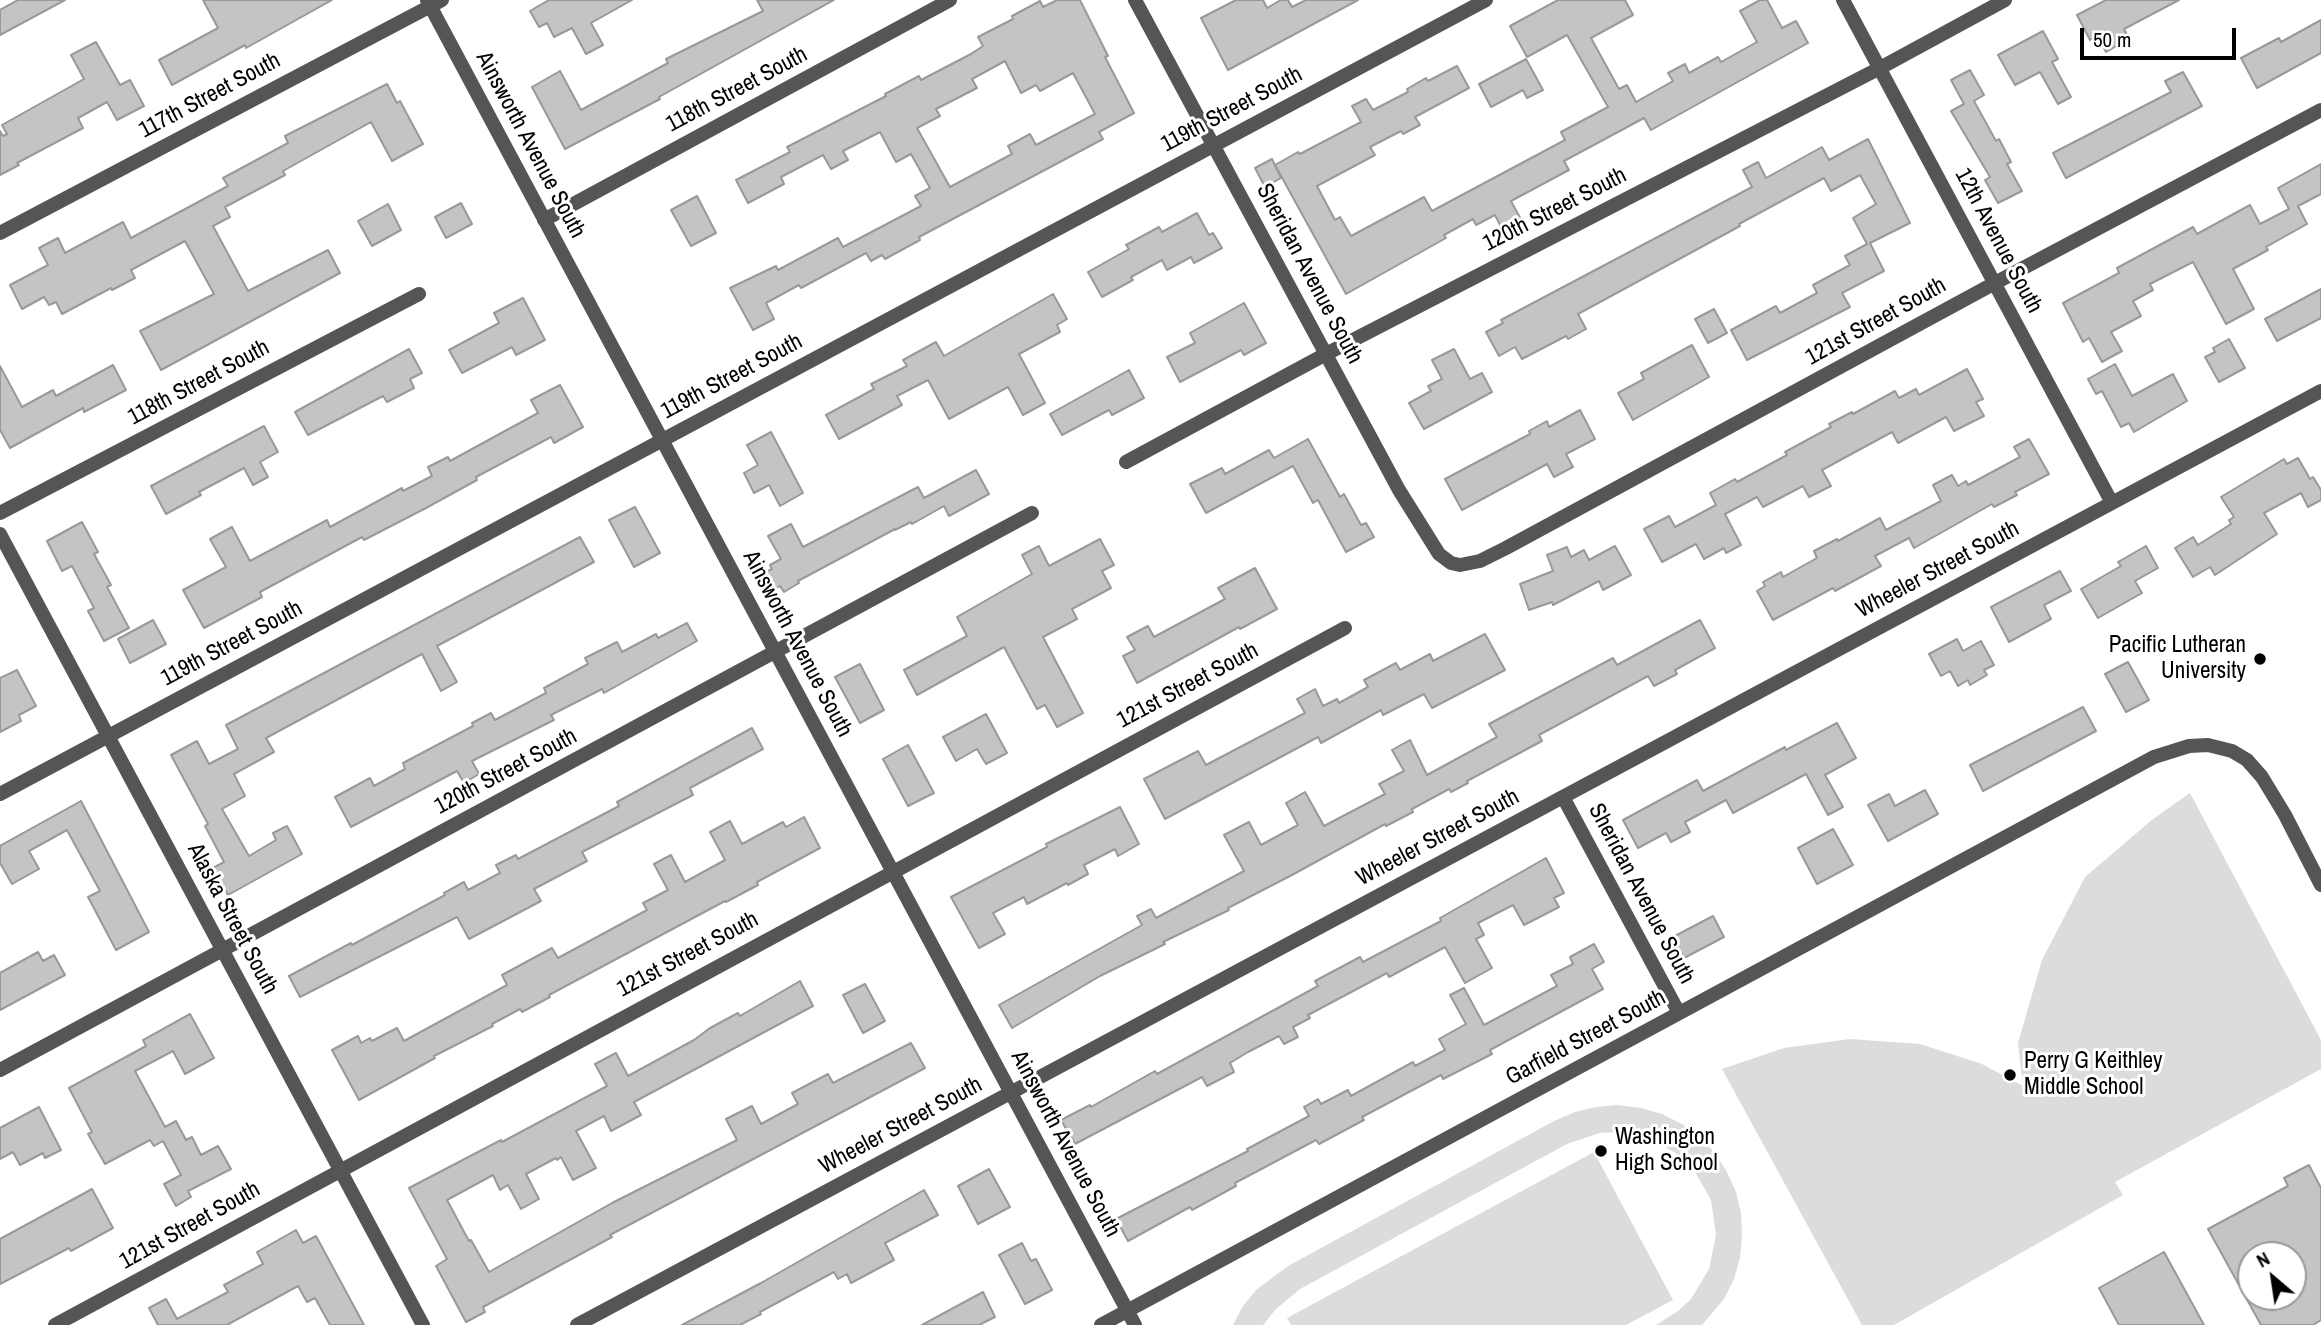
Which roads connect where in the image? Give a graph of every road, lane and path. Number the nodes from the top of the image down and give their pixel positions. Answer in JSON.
{"nodes":[{"id":1,"x":950,"y":0,"type":"edge"},
{"id":2,"x":1135,"y":0,"type":"edge"},
{"id":3,"x":1486,"y":0,"type":"edge"},
{"id":4,"x":1843,"y":0,"type":"edge"},
{"id":5,"x":2005,"y":0,"type":"edge"},
{"id":6,"x":433,"y":2,"type":"edge"},
{"id":7,"x":1880,"y":68,"type":"junction"},
{"id":8,"x":2321,"y":110,"type":"edge"},
{"id":9,"x":1214,"y":145,"type":"junction"},
{"id":10,"x":544,"y":220,"type":"junction"},
{"id":11,"x":0,"y":233,"type":"edge"},
{"id":12,"x":1995,"y":283,"type":"junction"},
{"id":13,"x":419,"y":294,"type":"dead end"},
{"id":14,"x":1326,"y":354,"type":"junction"},
{"id":15,"x":2321,"y":391,"type":"edge"},
{"id":16,"x":662,"y":440,"type":"junction"},
{"id":17,"x":1126,"y":462,"type":"dead end"},
{"id":18,"x":2112,"y":503,"type":"junction"},
{"id":19,"x":0,"y":513,"type":"edge"},
{"id":20,"x":1032,"y":513,"type":"dead end"},
{"id":21,"x":0,"y":534,"type":"edge"},
{"id":22,"x":1451,"y":563,"type":"joint"},
{"id":23,"x":1345,"y":628,"type":"dead end"},
{"id":24,"x":775,"y":652,"type":"junction"},
{"id":25,"x":108,"y":736,"type":"junction"},
{"id":26,"x":0,"y":794,"type":"edge"},
{"id":27,"x":1563,"y":797,"type":"junction"},
{"id":28,"x":892,"y":871,"type":"junction"},
{"id":29,"x":2321,"y":884,"type":"edge"},
{"id":30,"x":223,"y":951,"type":"junction"},
{"id":31,"x":1679,"y":1013,"type":"junction"},
{"id":32,"x":0,"y":1070,"type":"edge"},
{"id":33,"x":1011,"y":1093,"type":"junction"},
{"id":34,"x":341,"y":1170,"type":"junction"},
{"id":35,"x":1131,"y":1320,"type":"edge"},
{"id":36,"x":55,"y":1325,"type":"edge"},
{"id":37,"x":424,"y":1325,"type":"edge"},
{"id":38,"x":577,"y":1325,"type":"edge"},
{"id":39,"x":1101,"y":1325,"type":"edge"}],
"edges":[{"from":1,"to":10,"type":"street","name":"118th Street South"},
{"from":2,"to":9,"type":"street","name":"Sheridan Avenue South"},
{"from":3,"to":9,"type":"street","name":"119th Street South"},
{"from":4,"to":7,"type":"street","name":"12th Avenue South"},
{"from":5,"to":7,"type":"street","name":"120th Street South"},
{"from":6,"to":10,"type":"street","name":"Ainsworth Avenue South"},
{"from":6,"to":11,"type":"street","name":"117th Street South"},
{"from":7,"to":12,"type":"street","name":"12th Avenue South"},
{"from":7,"to":14,"type":"street","name":"120th Street South"},
{"from":8,"to":12,"type":"street","name":"121st Street South"},
{"from":9,"to":14,"type":"street","name":"Sheridan Avenue South"},
{"from":9,"to":16,"type":"street","name":"119th Street South"},
{"from":10,"to":16,"type":"street","name":"Ainsworth Avenue South"},
{"from":12,"to":18,"type":"street","name":"12th Avenue South"},
{"from":12,"to":22,"type":"street","name":"121st Street South"},
{"from":13,"to":19,"type":"street","name":"118th Street South"},
{"from":14,"to":17,"type":"street","name":"120th Street South"},
{"from":14,"to":22,"type":"street","name":"Sheridan Avenue South"},
{"from":15,"to":18,"type":"street","name":"Wheeler Street South"},
{"from":16,"to":24,"type":"street","name":"Ainsworth Avenue South"},
{"from":16,"to":25,"type":"street","name":"119th Street South"},
{"from":18,"to":27,"type":"street","name":"Wheeler Street South"},
{"from":20,"to":24,"type":"street","name":"120th Street South"},
{"from":21,"to":25,"type":"street","name":"Alaska Street South"},
{"from":23,"to":28,"type":"street","name":"121st Street South"},
{"from":24,"to":28,"type":"street","name":"Ainsworth Avenue South"},
{"from":24,"to":30,"type":"street","name":"120th Street South"},
{"from":25,"to":26,"type":"street","name":"119th Street South"},
{"from":25,"to":30,"type":"street","name":"Alaska Street South"},
{"from":27,"to":31,"type":"street","name":"Sheridan Avenue South"},
{"from":27,"to":33,"type":"street","name":"Wheeler Street South"},
{"from":28,"to":33,"type":"street","name":"Ainsworth Avenue South"},
{"from":28,"to":34,"type":"street","name":"121st Street South"},
{"from":29,"to":31,"type":"street","name":"Garfield Street South"},
{"from":30,"to":32,"type":"street","name":"120th Street South"},
{"from":30,"to":34,"type":"street","name":"Alaska Street South"},
{"from":31,"to":35,"type":"street","name":"Garfield Street South"},
{"from":33,"to":35,"type":"street","name":"Ainsworth Avenue South"},
{"from":33,"to":38,"type":"street","name":"Wheeler Street South"},
{"from":34,"to":36,"type":"street","name":"121st Street South"},
{"from":34,"to":37,"type":"street","name":"Alaska Street South"},
{"from":35,"to":39,"type":"street","name":"Garfield Street South"}]}
